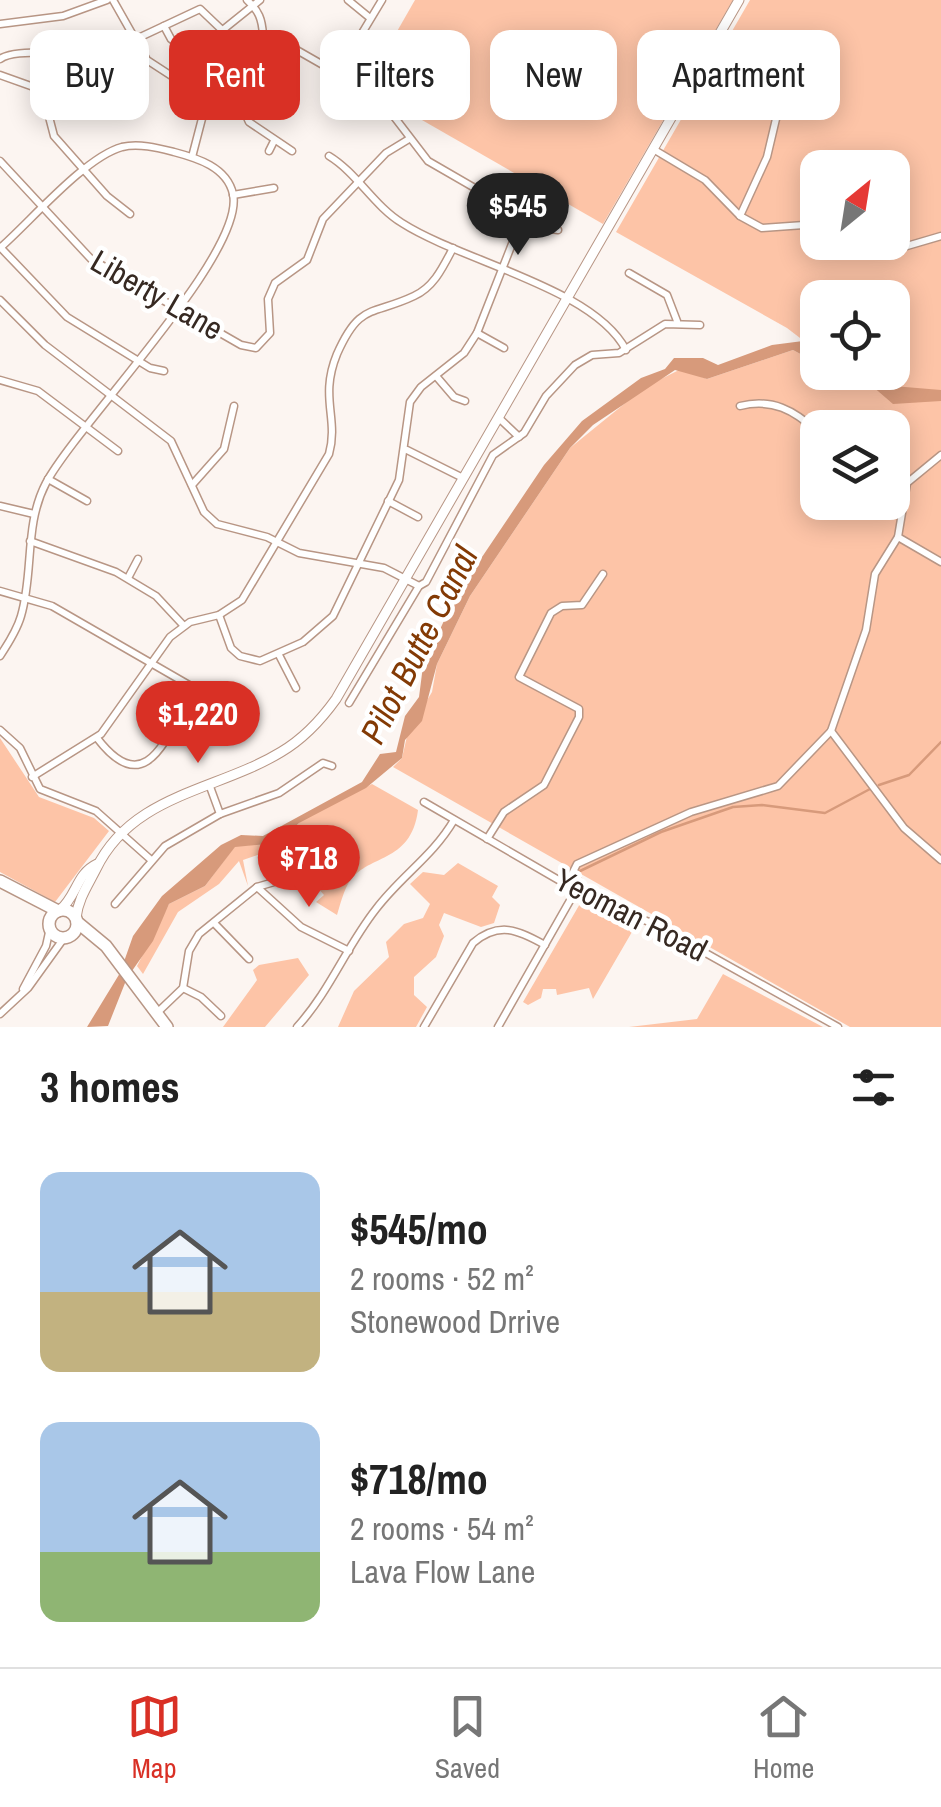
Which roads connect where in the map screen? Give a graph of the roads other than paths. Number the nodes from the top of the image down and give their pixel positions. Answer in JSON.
{"nodes":[{"id":1,"x":110,"y":0,"type":"edge"},
{"id":2,"x":348,"y":0,"type":"edge"},
{"id":3,"x":382,"y":0,"type":"edge"},
{"id":4,"x":739,"y":0,"type":"edge"},
{"id":5,"x":253,"y":2,"type":"edge"},
{"id":6,"x":370,"y":18,"type":"junction"},
{"id":7,"x":0,"y":24,"type":"edge"},
{"id":8,"x":164,"y":26,"type":"junction"},
{"id":9,"x":128,"y":30,"type":"edge"},
{"id":10,"x":222,"y":30,"type":"joint"},
{"id":11,"x":263,"y":30,"type":"edge"},
{"id":12,"x":363,"y":30,"type":"edge"},
{"id":13,"x":149,"y":33,"type":"edge"},
{"id":14,"x":169,"y":35,"type":"edge"},
{"id":15,"x":30,"y":53,"type":"edge"},
{"id":16,"x":0,"y":59,"type":"edge"},
{"id":17,"x":149,"y":60,"type":"edge"},
{"id":18,"x":169,"y":74,"type":"edge"},
{"id":19,"x":0,"y":75,"type":"edge"},
{"id":20,"x":30,"y":84,"type":"edge"},
{"id":21,"x":49,"y":120,"type":"edge"},
{"id":22,"x":201,"y":120,"type":"edge"},
{"id":23,"x":249,"y":120,"type":"edge"},
{"id":24,"x":398,"y":120,"type":"edge"},
{"id":25,"x":776,"y":120,"type":"edge"},
{"id":26,"x":410,"y":139,"type":"junction"},
{"id":27,"x":274,"y":140,"type":"junction"},
{"id":28,"x":653,"y":150,"type":"junction"},
{"id":29,"x":269,"y":151,"type":"dead end"},
{"id":30,"x":292,"y":151,"type":"dead end"},
{"id":31,"x":329,"y":156,"type":"dead end"},
{"id":32,"x":192,"y":158,"type":"junction"},
{"id":33,"x":0,"y":160,"type":"edge"},
{"id":34,"x":85,"y":171,"type":"junction"},
{"id":35,"x":359,"y":183,"type":"junction"},
{"id":36,"x":274,"y":188,"type":"dead end"},
{"id":37,"x":233,"y":194,"type":"junction"},
{"id":38,"x":43,"y":210,"type":"junction"},
{"id":39,"x":130,"y":214,"type":"dead end"},
{"id":40,"x":524,"y":216,"type":"junction"},
{"id":41,"x":740,"y":216,"type":"junction"},
{"id":42,"x":800,"y":225,"type":"edge"},
{"id":43,"x":558,"y":230,"type":"dead end"},
{"id":44,"x":941,"y":236,"type":"edge"},
{"id":45,"x":910,"y":245,"type":"edge"},
{"id":46,"x":0,"y":248,"type":"edge"},
{"id":47,"x":453,"y":248,"type":"junction"},
{"id":48,"x":504,"y":272,"type":"junction"},
{"id":49,"x":628,"y":273,"type":"dead end"},
{"id":50,"x":567,"y":299,"type":"junction"},
{"id":51,"x":0,"y":300,"type":"edge"},
{"id":52,"x":179,"y":309,"type":"junction"},
{"id":53,"x":677,"y":321,"type":"junction"},
{"id":54,"x":700,"y":325,"type":"dead end"},
{"id":55,"x":477,"y":334,"type":"junction"},
{"id":56,"x":504,"y":348,"type":"dead end"},
{"id":57,"x":626,"y":350,"type":"junction"},
{"id":58,"x":136,"y":360,"type":"junction"},
{"id":59,"x":164,"y":371,"type":"dead end"},
{"id":60,"x":436,"y":376,"type":"junction"},
{"id":61,"x":0,"y":380,"type":"edge"},
{"id":62,"x":111,"y":394,"type":"junction"},
{"id":63,"x":465,"y":401,"type":"dead end"},
{"id":64,"x":234,"y":406,"type":"dead end"},
{"id":65,"x":740,"y":406,"type":"dead end"},
{"id":66,"x":499,"y":418,"type":"junction"},
{"id":67,"x":800,"y":418,"type":"edge"},
{"id":68,"x":86,"y":427,"type":"junction"},
{"id":69,"x":519,"y":437,"type":"junction"},
{"id":70,"x":406,"y":450,"type":"junction"},
{"id":71,"x":118,"y":451,"type":"dead end"},
{"id":72,"x":941,"y":455,"type":"edge"},
{"id":73,"x":464,"y":478,"type":"junction"},
{"id":74,"x":48,"y":479,"type":"junction"},
{"id":75,"x":910,"y":481,"type":"edge"},
{"id":76,"x":192,"y":485,"type":"junction"},
{"id":77,"x":388,"y":500,"type":"junction"},
{"id":78,"x":86,"y":501,"type":"dead end"},
{"id":79,"x":0,"y":506,"type":"edge"},
{"id":80,"x":34,"y":514,"type":"junction"},
{"id":81,"x":418,"y":517,"type":"dead end"},
{"id":82,"x":901,"y":520,"type":"edge"},
{"id":83,"x":898,"y":538,"type":"junction"},
{"id":84,"x":30,"y":541,"type":"junction"},
{"id":85,"x":278,"y":544,"type":"junction"},
{"id":86,"x":138,"y":559,"type":"dead end"},
{"id":87,"x":941,"y":562,"type":"edge"},
{"id":88,"x":361,"y":564,"type":"junction"},
{"id":89,"x":603,"y":574,"type":"dead end"},
{"id":90,"x":128,"y":578,"type":"junction"},
{"id":91,"x":406,"y":580,"type":"junction"},
{"id":92,"x":419,"y":586,"type":"junction"},
{"id":93,"x":0,"y":592,"type":"edge"},
{"id":94,"x":24,"y":599,"type":"junction"},
{"id":95,"x":219,"y":615,"type":"junction"},
{"id":96,"x":184,"y":626,"type":"junction"},
{"id":97,"x":279,"y":655,"type":"junction"},
{"id":98,"x":0,"y":656,"type":"edge"},
{"id":99,"x":150,"y":663,"type":"junction"},
{"id":100,"x":296,"y":688,"type":"dead end"},
{"id":101,"x":349,"y":703,"type":"dead end"},
{"id":102,"x":0,"y":730,"type":"edge"},
{"id":103,"x":832,"y":731,"type":"junction"},
{"id":104,"x":97,"y":738,"type":"junction"},
{"id":105,"x":332,"y":766,"type":"dead end"},
{"id":106,"x":32,"y":777,"type":"junction"},
{"id":107,"x":208,"y":782,"type":"junction"},
{"id":108,"x":424,"y":802,"type":"dead end"},
{"id":109,"x":220,"y":814,"type":"junction"},
{"id":110,"x":454,"y":820,"type":"junction"},
{"id":111,"x":122,"y":833,"type":"junction"},
{"id":112,"x":487,"y":839,"type":"junction"},
{"id":113,"x":150,"y":860,"type":"junction"},
{"id":114,"x":941,"y":860,"type":"edge"},
{"id":115,"x":97,"y":864,"type":"junction"},
{"id":116,"x":298,"y":875,"type":"dead end"},
{"id":117,"x":0,"y":882,"type":"edge"},
{"id":118,"x":258,"y":888,"type":"junction"},
{"id":119,"x":0,"y":890,"type":"edge"},
{"id":120,"x":576,"y":890,"type":"junction"},
{"id":121,"x":115,"y":904,"type":"dead end"},
{"id":122,"x":59,"y":911,"type":"junction"},
{"id":123,"x":77,"y":920,"type":"junction"},
{"id":124,"x":214,"y":923,"type":"junction"},
{"id":125,"x":49,"y":926,"type":"junction"},
{"id":126,"x":65,"y":938,"type":"junction"},
{"id":127,"x":545,"y":945,"type":"junction"},
{"id":128,"x":350,"y":951,"type":"junction"},
{"id":129,"x":249,"y":959,"type":"dead end"},
{"id":130,"x":117,"y":961,"type":"junction"},
{"id":131,"x":183,"y":988,"type":"junction"},
{"id":132,"x":23,"y":990,"type":"junction"},
{"id":133,"x":149,"y":999,"type":"junction"},
{"id":134,"x":160,"y":1010,"type":"junction"},
{"id":135,"x":0,"y":1014,"type":"edge"},
{"id":136,"x":221,"y":1016,"type":"dead end"},
{"id":137,"x":170,"y":1027,"type":"edge"},
{"id":138,"x":297,"y":1027,"type":"edge"},
{"id":139,"x":424,"y":1027,"type":"edge"},
{"id":140,"x":498,"y":1027,"type":"edge"},
{"id":141,"x":838,"y":1027,"type":"edge"}],
"edges":[{"from":1,"to":7,"type":"street"},
{"from":1,"to":9,"type":"street"},
{"from":2,"to":6,"type":"street"},
{"from":3,"to":6,"type":"street"},
{"from":4,"to":28,"type":"main road"},
{"from":5,"to":10,"type":"street"},
{"from":5,"to":11,"type":"street"},
{"from":6,"to":12,"type":"street"},
{"from":8,"to":10,"type":"street"},
{"from":8,"to":13,"type":"street"},
{"from":8,"to":14,"type":"street"},
{"from":15,"to":16,"type":"street"},
{"from":17,"to":18,"type":"street"},
{"from":19,"to":20,"type":"street"},
{"from":21,"to":34,"type":"street"},
{"from":22,"to":32,"type":"street"},
{"from":23,"to":27,"type":"street"},
{"from":24,"to":26,"type":"street"},
{"from":25,"to":41,"type":"street"},
{"from":26,"to":35,"type":"street","name":"Liberty Lane"},
{"from":26,"to":40,"type":"street"},
{"from":27,"to":29,"type":"street"},
{"from":27,"to":30,"type":"street"},
{"from":28,"to":41,"type":"street"},
{"from":28,"to":50,"type":"main road"},
{"from":31,"to":35,"type":"street"},
{"from":32,"to":34,"type":"street"},
{"from":32,"to":37,"type":"street"},
{"from":33,"to":38,"type":"street","name":"Liberty Lane"},
{"from":34,"to":38,"type":"street"},
{"from":34,"to":39,"type":"street"},
{"from":35,"to":47,"type":"street"},
{"from":35,"to":52,"type":"street","name":"Liberty Lane"},
{"from":36,"to":37,"type":"street"},
{"from":37,"to":52,"type":"street"},
{"from":38,"to":46,"type":"street"},
{"from":38,"to":52,"type":"street","name":"Liberty Lane"},
{"from":40,"to":43,"type":"street"},
{"from":40,"to":48,"type":"street"},
{"from":41,"to":42,"type":"street"},
{"from":44,"to":45,"type":"street"},
{"from":46,"to":58,"type":"street"},
{"from":47,"to":48,"type":"street"},
{"from":47,"to":85,"type":"street"},
{"from":48,"to":50,"type":"street"},
{"from":48,"to":55,"type":"street"},
{"from":49,"to":53,"type":"street"},
{"from":50,"to":57,"type":"street"},
{"from":50,"to":66,"type":"main road"},
{"from":51,"to":62,"type":"street"},
{"from":52,"to":58,"type":"street"},
{"from":53,"to":54,"type":"street"},
{"from":53,"to":57,"type":"street"},
{"from":55,"to":56,"type":"street"},
{"from":55,"to":60,"type":"street"},
{"from":57,"to":69,"type":"street"},
{"from":58,"to":59,"type":"street"},
{"from":58,"to":62,"type":"street"},
{"from":60,"to":63,"type":"street"},
{"from":60,"to":70,"type":"street"},
{"from":61,"to":68,"type":"street"},
{"from":62,"to":68,"type":"street"},
{"from":62,"to":76,"type":"street"},
{"from":64,"to":76,"type":"street"},
{"from":65,"to":67,"type":"street"},
{"from":66,"to":69,"type":"street"},
{"from":66,"to":73,"type":"main road"},
{"from":68,"to":71,"type":"street"},
{"from":68,"to":74,"type":"street"},
{"from":69,"to":92,"type":"street"},
{"from":70,"to":73,"type":"street"},
{"from":70,"to":77,"type":"street"},
{"from":72,"to":75,"type":"street"},
{"from":73,"to":91,"type":"main road"},
{"from":74,"to":78,"type":"street"},
{"from":74,"to":80,"type":"street"},
{"from":76,"to":85,"type":"street"},
{"from":77,"to":81,"type":"street"},
{"from":77,"to":88,"type":"street"},
{"from":79,"to":80,"type":"street"},
{"from":80,"to":84,"type":"street"},
{"from":82,"to":83,"type":"street"},
{"from":83,"to":87,"type":"street"},
{"from":83,"to":103,"type":"street"},
{"from":84,"to":90,"type":"street"},
{"from":84,"to":94,"type":"street"},
{"from":85,"to":88,"type":"street"},
{"from":85,"to":95,"type":"street"},
{"from":86,"to":90,"type":"street"},
{"from":88,"to":91,"type":"street"},
{"from":88,"to":97,"type":"street"},
{"from":89,"to":112,"type":"street"},
{"from":90,"to":96,"type":"street"},
{"from":91,"to":92,"type":"street"},
{"from":91,"to":107,"type":"main road"},
{"from":92,"to":101,"type":"street"},
{"from":93,"to":94,"type":"street"},
{"from":94,"to":98,"type":"street"},
{"from":94,"to":99,"type":"street"},
{"from":95,"to":96,"type":"street"},
{"from":95,"to":97,"type":"street"},
{"from":96,"to":99,"type":"street"},
{"from":97,"to":100,"type":"street"},
{"from":99,"to":104,"type":"street"},
{"from":99,"to":104,"type":"street"},
{"from":102,"to":106,"type":"street"},
{"from":103,"to":114,"type":"street"},
{"from":103,"to":120,"type":"street"},
{"from":104,"to":106,"type":"street"},
{"from":105,"to":109,"type":"street"},
{"from":106,"to":111,"type":"street"},
{"from":107,"to":109,"type":"street"},
{"from":107,"to":111,"type":"main road"},
{"from":108,"to":110,"type":"street","name":"Yeoman Road"},
{"from":109,"to":113,"type":"street"},
{"from":110,"to":112,"type":"street","name":"Yeoman Road"},
{"from":110,"to":128,"type":"street"},
{"from":111,"to":113,"type":"street"},
{"from":111,"to":115,"type":"main road"},
{"from":112,"to":120,"type":"street","name":"Yeoman Road"},
{"from":113,"to":121,"type":"street"},
{"from":115,"to":122,"type":"main road"},
{"from":115,"to":123,"type":"main road"},
{"from":116,"to":118,"type":"street"},
{"from":117,"to":122,"type":"highway"},
{"from":118,"to":124,"type":"street"},
{"from":118,"to":128,"type":"street"},
{"from":119,"to":125,"type":"highway"},
{"from":120,"to":127,"type":"street"},
{"from":120,"to":141,"type":"street","name":"Yeoman Road"},
{"from":122,"to":123,"type":"highway"},
{"from":122,"to":125,"type":"highway"},
{"from":123,"to":126,"type":"highway"},
{"from":123,"to":130,"type":"highway"},
{"from":124,"to":129,"type":"street"},
{"from":124,"to":131,"type":"street"},
{"from":125,"to":126,"type":"highway"},
{"from":125,"to":132,"type":"street"},
{"from":126,"to":130,"type":"highway"},
{"from":126,"to":132,"type":"street"},
{"from":127,"to":139,"type":"street"},
{"from":127,"to":140,"type":"street"},
{"from":128,"to":138,"type":"street"},
{"from":130,"to":133,"type":"highway"},
{"from":131,"to":134,"type":"street"},
{"from":131,"to":136,"type":"street"},
{"from":132,"to":135,"type":"street"},
{"from":133,"to":134,"type":"highway"},
{"from":133,"to":137,"type":"highway"},
{"from":134,"to":137,"type":"highway"}]}
